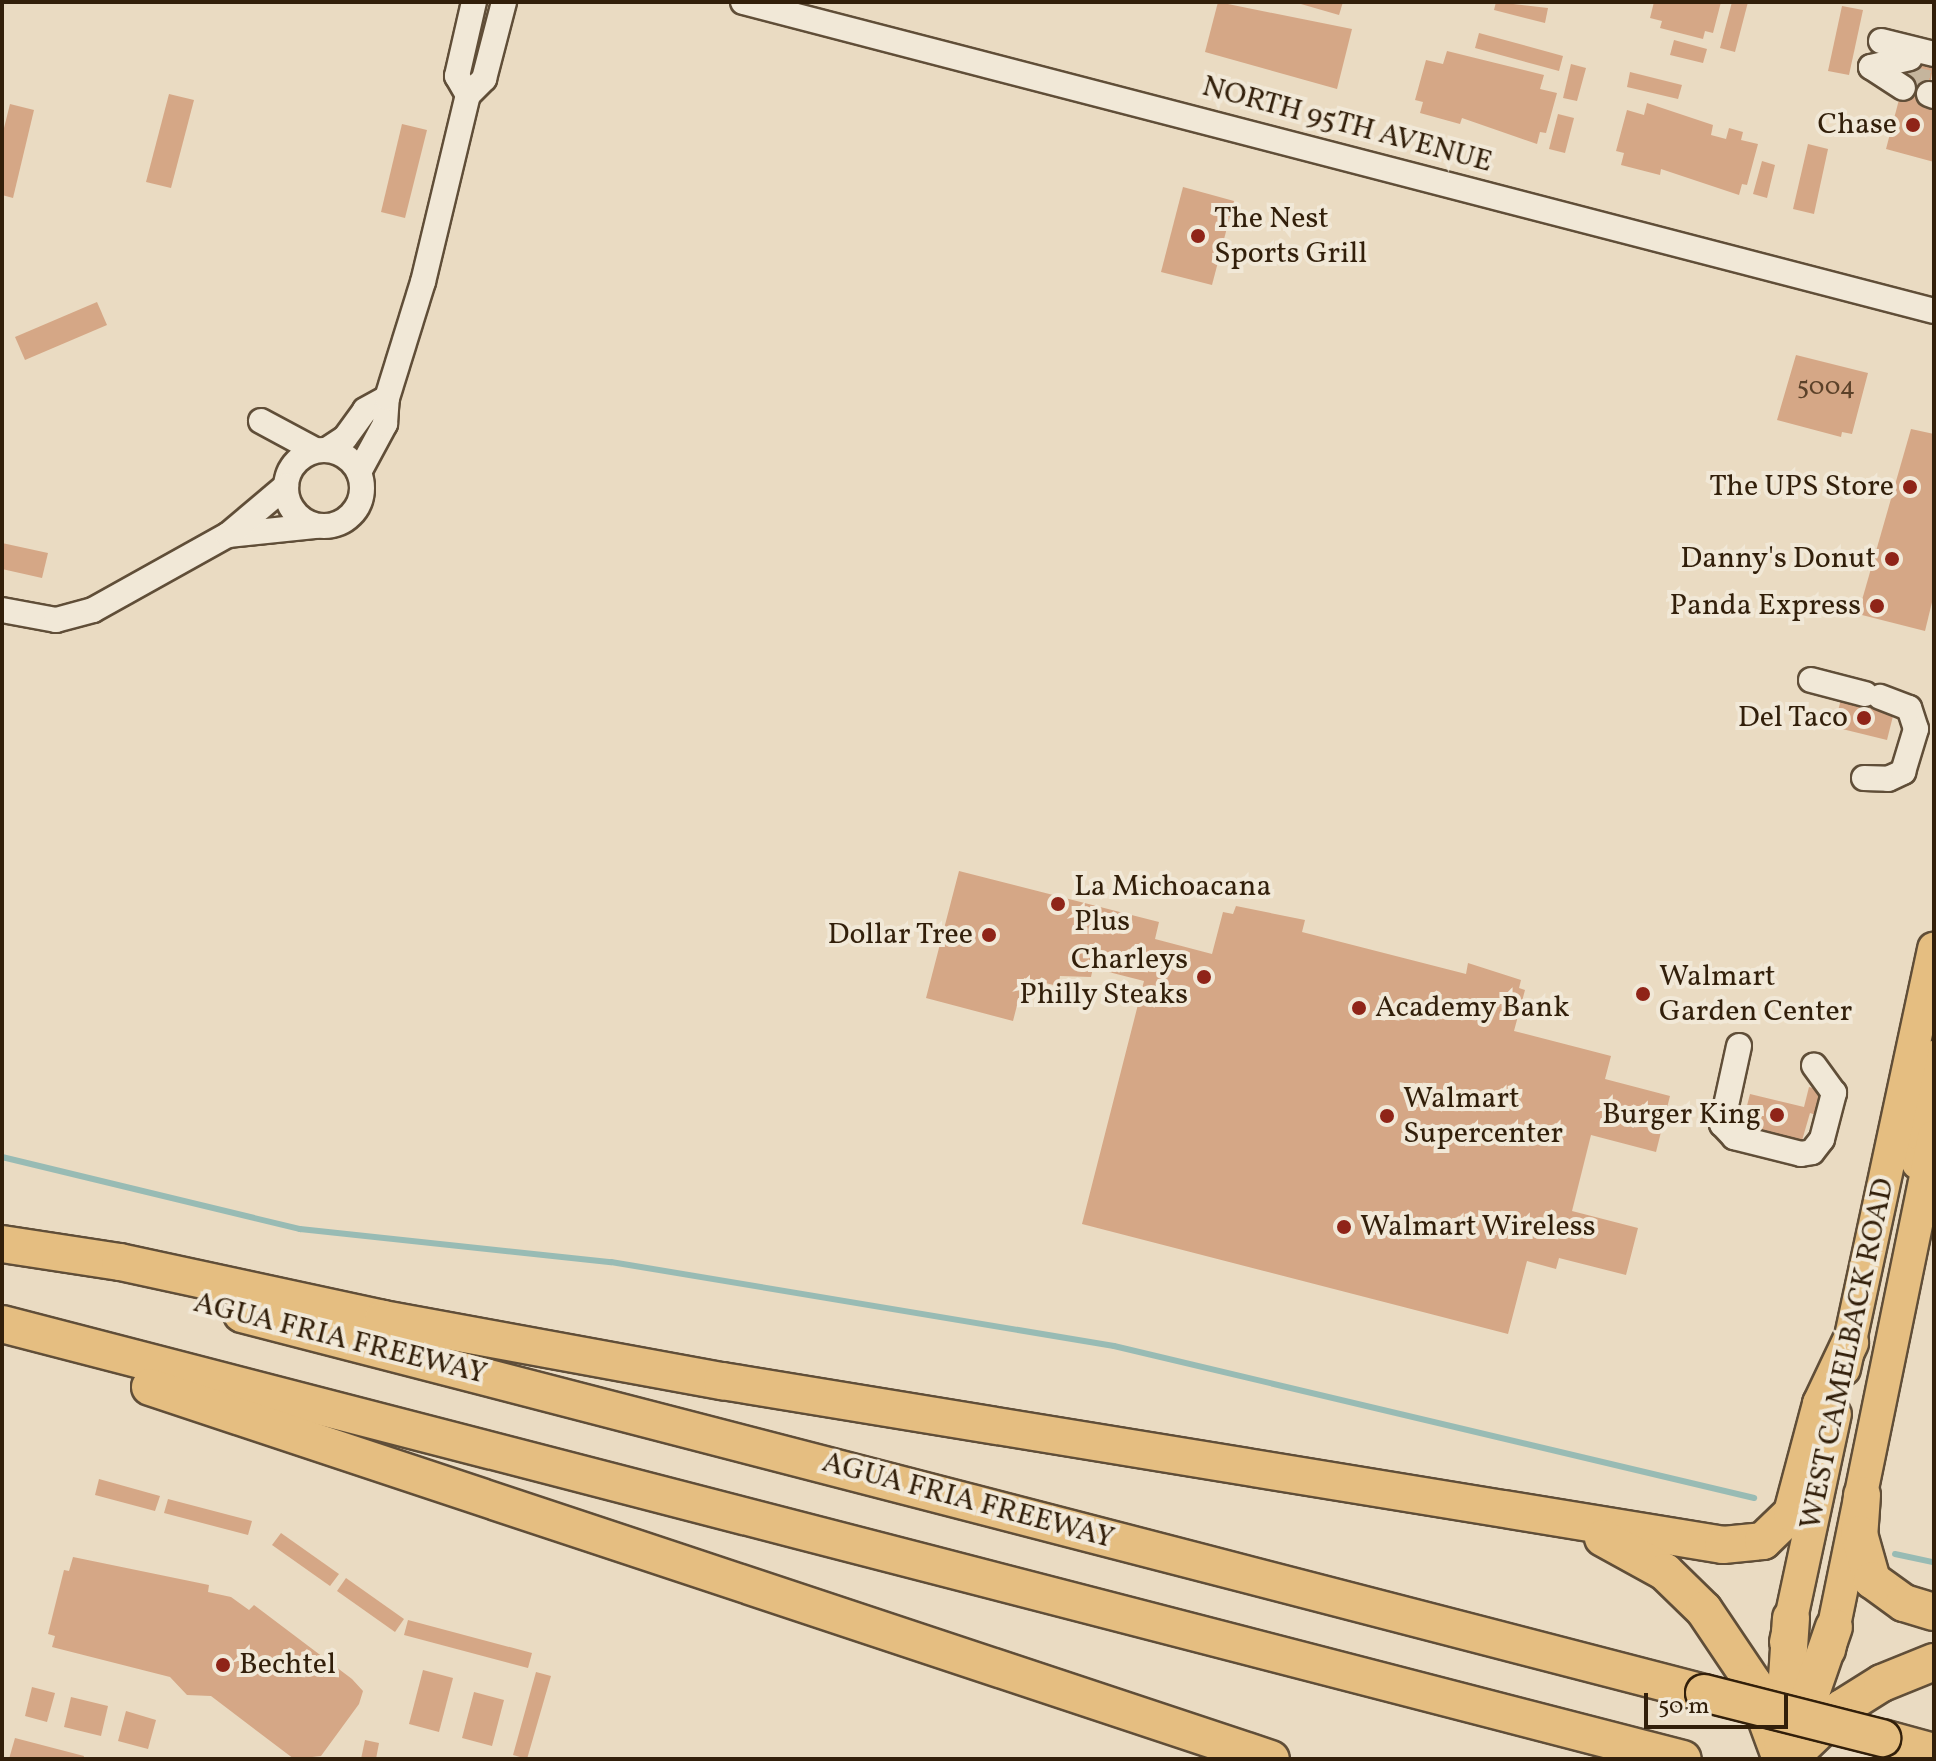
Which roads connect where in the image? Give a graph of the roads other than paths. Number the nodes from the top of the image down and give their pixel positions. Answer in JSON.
{"nodes":[{"id":1,"x":474,"y":2,"type":"edge"},
{"id":2,"x":504,"y":2,"type":"edge"},
{"id":3,"x":743,"y":2,"type":"edge"},
{"id":4,"x":1881,"y":41,"type":"dead end"},
{"id":5,"x":1871,"y":67,"type":"dead end"},
{"id":6,"x":1912,"y":69,"type":"edge"},
{"id":7,"x":468,"y":95,"type":"junction"},
{"id":8,"x":1934,"y":311,"type":"edge"},
{"id":9,"x":387,"y":398,"type":"junction"},
{"id":10,"x":322,"y":449,"type":"junction"},
{"id":11,"x":359,"y":472,"type":"junction"},
{"id":12,"x":288,"y":479,"type":"junction"},
{"id":13,"x":315,"y":526,"type":"junction"},
{"id":14,"x":228,"y":535,"type":"junction"},
{"id":15,"x":2,"y":610,"type":"edge"},
{"id":16,"x":1811,"y":680,"type":"dead end"},
{"id":17,"x":1864,"y":778,"type":"dead end"},
{"id":18,"x":1934,"y":949,"type":"edge"},
{"id":19,"x":1739,"y":1046,"type":"dead end"},
{"id":20,"x":1934,"y":1057,"type":"edge"},
{"id":21,"x":1814,"y":1065,"type":"dead end"},
{"id":22,"x":1934,"y":1137,"type":"edge"},
{"id":23,"x":1918,"y":1214,"type":"junction"},
{"id":24,"x":2,"y":1246,"type":"edge"},
{"id":25,"x":2,"y":1324,"type":"edge"},
{"id":26,"x":2,"y":1332,"type":"edge"},
{"id":27,"x":1850,"y":1343,"type":"junction"},
{"id":28,"x":1862,"y":1495,"type":"junction"},
{"id":29,"x":1546,"y":1520,"type":"junction"},
{"id":30,"x":1934,"y":1612,"type":"edge"},
{"id":31,"x":1791,"y":1618,"type":"joint"},
{"id":32,"x":1834,"y":1627,"type":"joint"},
{"id":33,"x":1934,"y":1662,"type":"edge"},
{"id":34,"x":1786,"y":1749,"type":"edge"},
{"id":35,"x":1934,"y":1752,"type":"edge"},
{"id":36,"x":1271,"y":1759,"type":"edge"},
{"id":37,"x":1683,"y":1759,"type":"edge"}],
"edges":[{"from":1,"to":7,"type":"street"},
{"from":2,"to":7,"type":"street"},
{"from":3,"to":8,"type":"street","name":"NORTH 95TH AVENUE"},
{"from":4,"to":6,"type":"street"},
{"from":5,"to":6,"type":"street"},
{"from":7,"to":9,"type":"street"},
{"from":9,"to":10,"type":"street"},
{"from":9,"to":11,"type":"street"},
{"from":10,"to":11,"type":"street"},
{"from":10,"to":12,"type":"street"},
{"from":10,"to":12,"type":"street"},
{"from":11,"to":13,"type":"street"},
{"from":12,"to":13,"type":"street"},
{"from":12,"to":14,"type":"street"},
{"from":13,"to":14,"type":"street"},
{"from":14,"to":15,"type":"street"},
{"from":16,"to":17,"type":"street"},
{"from":18,"to":27,"type":"main road","name":"WEST CAMELBACK ROAD"},
{"from":19,"to":21,"type":"street"},
{"from":20,"to":23,"type":"main road"},
{"from":22,"to":23,"type":"main road","name":"WEST CAMELBACK ROAD"},
{"from":23,"to":28,"type":"main road","name":"WEST CAMELBACK ROAD"},
{"from":24,"to":29,"type":"highway"},
{"from":24,"to":35,"type":"highway","name":"AGUA FRIA FREEWAY","bridge":true},
{"from":25,"to":37,"type":"highway"},
{"from":26,"to":36,"type":"highway"},
{"from":27,"to":29,"type":"highway"},
{"from":27,"to":31,"type":"main road","name":"WEST CAMELBACK ROAD"},
{"from":28,"to":30,"type":"highway"},
{"from":28,"to":32,"type":"main road","name":"WEST CAMELBACK ROAD"},
{"from":29,"to":34,"type":"highway"},
{"from":31,"to":34,"type":"highway"},
{"from":32,"to":34,"type":"highway"},
{"from":33,"to":34,"type":"highway"}]}
